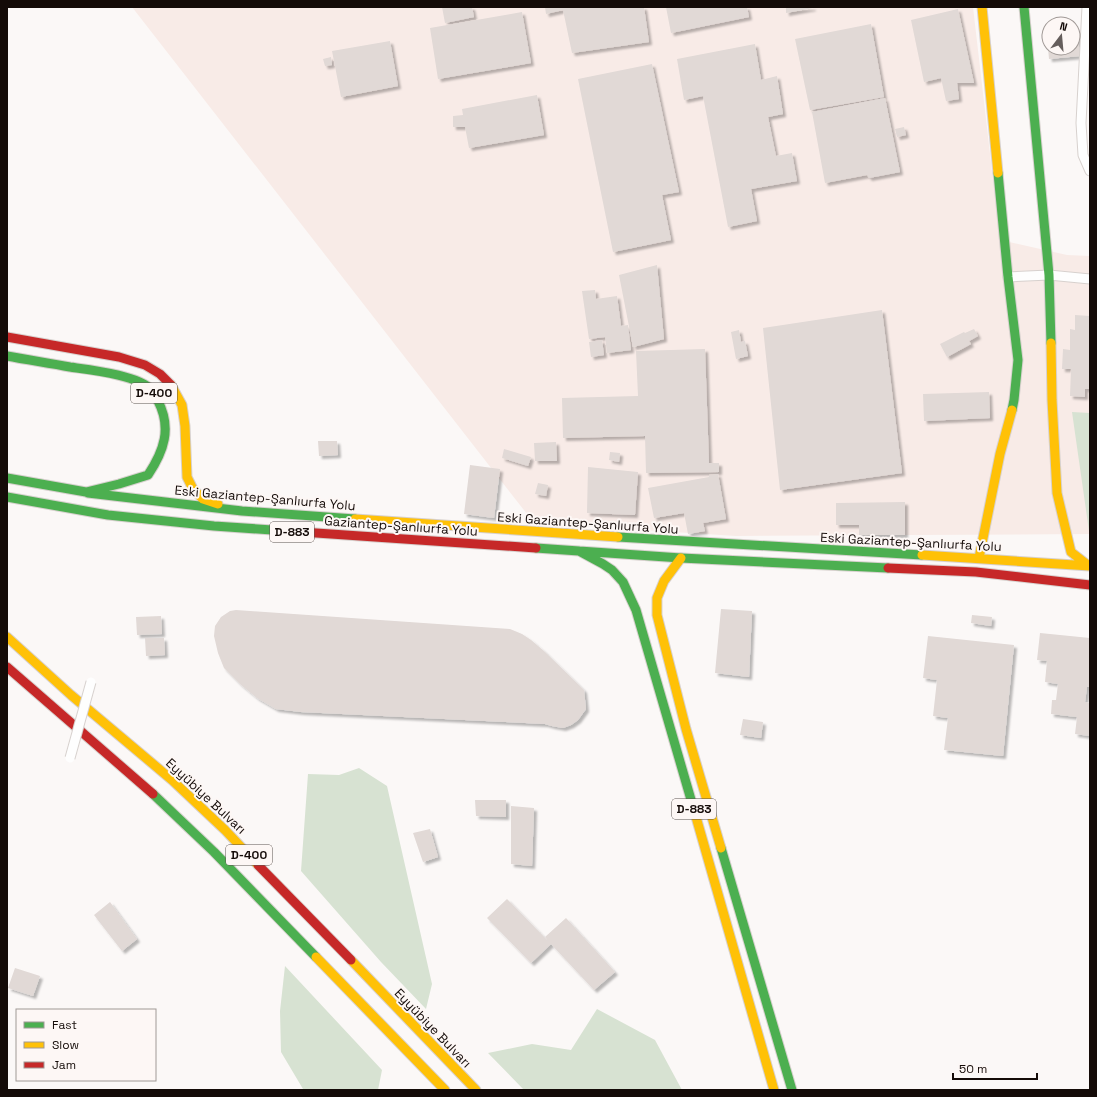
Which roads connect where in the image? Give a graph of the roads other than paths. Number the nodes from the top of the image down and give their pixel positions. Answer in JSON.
{"nodes":[{"id":1,"x":982,"y":7,"type":"edge"},
{"id":2,"x":1024,"y":7,"type":"edge"},
{"id":3,"x":1087,"y":7,"type":"edge"},
{"id":4,"x":1087,"y":154,"type":"edge"},
{"id":5,"x":1090,"y":171,"type":"edge"},
{"id":6,"x":1049,"y":275,"type":"junction"},
{"id":7,"x":1008,"y":277,"type":"junction"},
{"id":8,"x":1090,"y":279,"type":"edge"},
{"id":9,"x":7,"y":337,"type":"edge"},
{"id":10,"x":7,"y":356,"type":"edge"},
{"id":11,"x":7,"y":478,"type":"edge"},
{"id":12,"x":86,"y":492,"type":"junction"},
{"id":13,"x":7,"y":498,"type":"edge"},
{"id":14,"x":242,"y":511,"type":"junction"},
{"id":15,"x":579,"y":550,"type":"junction"},
{"id":16,"x":681,"y":558,"type":"junction"},
{"id":17,"x":979,"y":558,"type":"junction"},
{"id":18,"x":1090,"y":566,"type":"edge"},
{"id":19,"x":1090,"y":585,"type":"edge"},
{"id":20,"x":7,"y":637,"type":"edge"},
{"id":21,"x":7,"y":667,"type":"edge"},
{"id":22,"x":7,"y":677,"type":"edge"},
{"id":23,"x":91,"y":682,"type":"dead end"},
{"id":24,"x":55,"y":710,"type":"junction"},
{"id":25,"x":70,"y":758,"type":"dead end"},
{"id":26,"x":445,"y":1090,"type":"edge"},
{"id":27,"x":476,"y":1090,"type":"edge"},
{"id":28,"x":774,"y":1090,"type":"edge"},
{"id":29,"x":792,"y":1090,"type":"edge"}],
"edges":[{"from":1,"to":7,"type":"main road"},
{"from":2,"to":6,"type":"main road"},
{"from":3,"to":4,"type":"street"},
{"from":4,"to":5,"type":"street"},
{"from":6,"to":7,"type":"street"},
{"from":6,"to":8,"type":"street"},
{"from":6,"to":18,"type":"main road"},
{"from":7,"to":17,"type":"main road"},
{"from":9,"to":14,"type":"main road"},
{"from":10,"to":12,"type":"main road","number":"D-400"},
{"from":11,"to":12,"type":"main road","number":"D-400"},
{"from":12,"to":14,"type":"main road","name":"Eski Gaziantep-Şanlıurfa Yolu"},
{"from":13,"to":15,"type":"main road","name":"Gaziantep-Şanlıurfa Yolu","number":"D-883"},
{"from":14,"to":17,"type":"main road","name":"Eski Gaziantep-Şanlıurfa Yolu"},
{"from":15,"to":16,"type":"main road","name":"Eski Gaziantep-Şanlıurfa Yolu"},
{"from":15,"to":28,"type":"main road","number":"D-883"},
{"from":16,"to":19,"type":"main road","name":"Eski Gaziantep-Şanlıurfa Yolu"},
{"from":16,"to":29,"type":"main road"},
{"from":17,"to":18,"type":"main road","name":"Eski Gaziantep-Şanlıurfa Yolu"},
{"from":20,"to":27,"type":"main road","name":"Eyyübiye Bulvarı","number":"D-400"},
{"from":21,"to":24,"type":"main road"},
{"from":22,"to":24,"type":"main road","number":"D-400"},
{"from":23,"to":25,"type":"street","bridge":true},
{"from":24,"to":26,"type":"main road","number":"D-400"}]}
